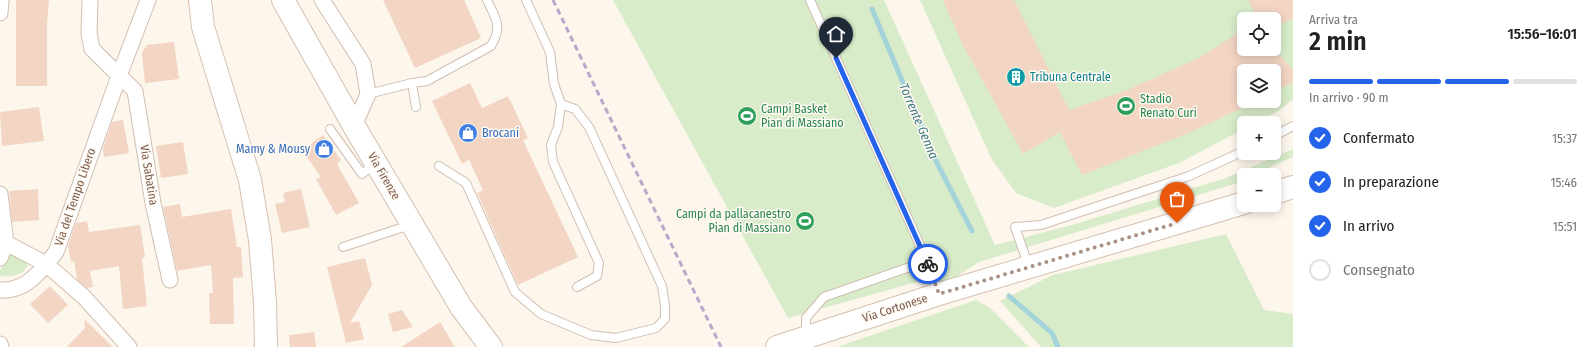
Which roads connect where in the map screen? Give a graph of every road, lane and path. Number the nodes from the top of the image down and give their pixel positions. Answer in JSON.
{"nodes":[{"id":1,"x":1,"y":0,"type":"edge"},
{"id":2,"x":90,"y":0,"type":"edge"},
{"id":3,"x":148,"y":0,"type":"edge"},
{"id":4,"x":200,"y":0,"type":"edge"},
{"id":5,"x":283,"y":0,"type":"edge"},
{"id":6,"x":322,"y":0,"type":"edge"},
{"id":7,"x":487,"y":0,"type":"edge"},
{"id":8,"x":526,"y":0,"type":"edge"},
{"id":9,"x":810,"y":0,"type":"edge"},
{"id":10,"x":0,"y":13,"type":"edge"},
{"id":11,"x":119,"y":76,"type":"junction"},
{"id":12,"x":412,"y":83,"type":"junction"},
{"id":13,"x":368,"y":94,"type":"junction"},
{"id":14,"x":561,"y":104,"type":"junction"},
{"id":15,"x":416,"y":107,"type":"dead end"},
{"id":16,"x":354,"y":126,"type":"junction"},
{"id":17,"x":1293,"y":126,"type":"edge"},
{"id":18,"x":330,"y":129,"type":"dead end"},
{"id":19,"x":1281,"y":132,"type":"edge"},
{"id":20,"x":1237,"y":154,"type":"edge"},
{"id":21,"x":377,"y":162,"type":"junction"},
{"id":22,"x":439,"y":166,"type":"dead end"},
{"id":23,"x":1293,"y":187,"type":"edge"},
{"id":24,"x":1281,"y":191,"type":"edge"},
{"id":25,"x":0,"y":194,"type":"edge"},
{"id":26,"x":1237,"y":205,"type":"edge"},
{"id":27,"x":412,"y":224,"type":"junction"},
{"id":28,"x":3,"y":244,"type":"edge"},
{"id":29,"x":343,"y":247,"type":"dead end"},
{"id":30,"x":0,"y":258,"type":"edge"},
{"id":31,"x":927,"y":261,"type":"junction"},
{"id":32,"x":46,"y":264,"type":"junction"},
{"id":33,"x":1029,"y":268,"type":"junction"},
{"id":34,"x":170,"y":280,"type":"dead end"},
{"id":35,"x":577,"y":287,"type":"dead end"},
{"id":36,"x":0,"y":290,"type":"edge"},
{"id":37,"x":939,"y":294,"type":"junction"},
{"id":38,"x":806,"y":337,"type":"junction"},
{"id":39,"x":0,"y":344,"type":"edge"},
{"id":40,"x":1,"y":347,"type":"edge"},
{"id":41,"x":129,"y":347,"type":"edge"},
{"id":42,"x":266,"y":347,"type":"edge"},
{"id":43,"x":491,"y":347,"type":"edge"},
{"id":44,"x":777,"y":347,"type":"edge"}],
"edges":[{"from":1,"to":10,"type":"street"},
{"from":2,"to":11,"type":"street"},
{"from":3,"to":11,"type":"street","name":"Via del Tempo Libero"},
{"from":4,"to":42,"type":"main road"},
{"from":5,"to":16,"type":"main road","name":"Via Firenze"},
{"from":6,"to":13,"type":"street"},
{"from":7,"to":12,"type":"lane"},
{"from":8,"to":14,"type":"lane"},
{"from":9,"to":31,"type":"lane"},
{"from":11,"to":32,"type":"street","name":"Via del Tempo Libero"},
{"from":11,"to":34,"type":"street","name":"Via Sabatina"},
{"from":12,"to":13,"type":"lane"},
{"from":12,"to":15,"type":"lane"},
{"from":13,"to":16,"type":"street"},
{"from":14,"to":22,"type":"lane"},
{"from":14,"to":35,"type":"lane"},
{"from":16,"to":21,"type":"main road","name":"Via Firenze"},
{"from":17,"to":19,"type":"lane"},
{"from":18,"to":21,"type":"lane"},
{"from":20,"to":33,"type":"lane"},
{"from":21,"to":27,"type":"main road","name":"Via Firenze"},
{"from":23,"to":24,"type":"main road"},
{"from":25,"to":28,"type":"street"},
{"from":26,"to":33,"type":"main road","name":"Via Cortonese"},
{"from":27,"to":29,"type":"lane"},
{"from":27,"to":43,"type":"main road","name":"Via Firenze"},
{"from":28,"to":30,"type":"street"},
{"from":28,"to":32,"type":"street"},
{"from":31,"to":37,"type":"lane"},
{"from":31,"to":38,"type":"lane"},
{"from":32,"to":36,"type":"street","name":"Via del Tempo Libero"},
{"from":32,"to":41,"type":"street"},
{"from":33,"to":37,"type":"main road","name":"Via Cortonese"},
{"from":37,"to":38,"type":"main road","name":"Via Cortonese"},
{"from":38,"to":44,"type":"main road","name":"Via Cortonese"},
{"from":39,"to":40,"type":"street"}]}
